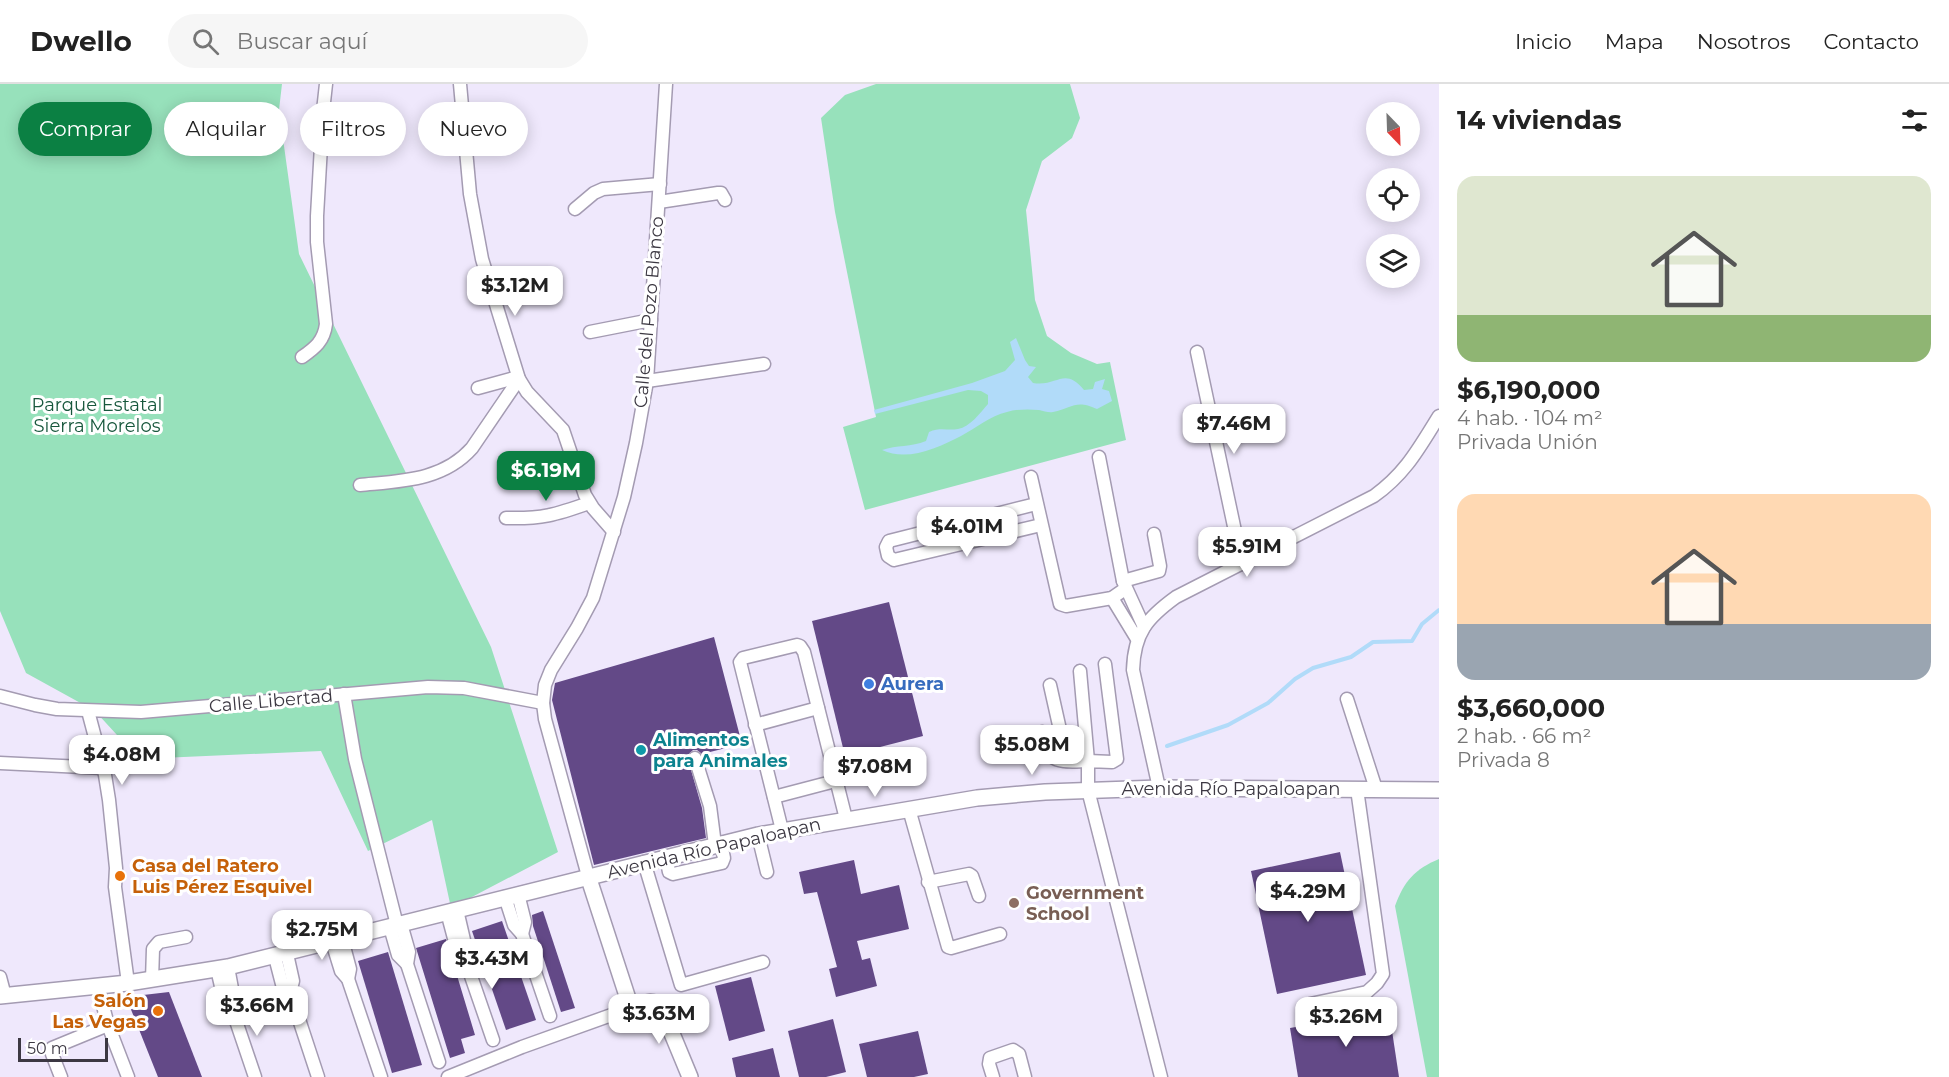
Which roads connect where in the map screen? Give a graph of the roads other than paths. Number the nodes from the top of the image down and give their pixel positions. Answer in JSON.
{"nodes":[{"id":1,"x":326,"y":84,"type":"edge"},
{"id":2,"x":460,"y":84,"type":"edge"},
{"id":3,"x":666,"y":84,"type":"edge"},
{"id":4,"x":660,"y":184,"type":"junction"},
{"id":5,"x":725,"y":200,"type":"dead end"},
{"id":6,"x":659,"y":202,"type":"junction"},
{"id":7,"x":575,"y":209,"type":"dead end"},
{"id":8,"x":651,"y":320,"type":"junction"},
{"id":9,"x":590,"y":332,"type":"dead end"},
{"id":10,"x":1197,"y":352,"type":"dead end"},
{"id":11,"x":302,"y":357,"type":"dead end"},
{"id":12,"x":764,"y":364,"type":"dead end"},
{"id":13,"x":518,"y":378,"type":"junction"},
{"id":14,"x":647,"y":381,"type":"junction"},
{"id":15,"x":478,"y":388,"type":"dead end"},
{"id":16,"x":1439,"y":416,"type":"edge"},
{"id":17,"x":1099,"y":457,"type":"dead end"},
{"id":18,"x":1030,"y":477,"type":"dead end"},
{"id":19,"x":360,"y":485,"type":"dead end"},
{"id":20,"x":589,"y":503,"type":"junction"},
{"id":21,"x":1036,"y":504,"type":"junction"},
{"id":22,"x":506,"y":518,"type":"dead end"},
{"id":23,"x":1041,"y":525,"type":"junction"},
{"id":24,"x":614,"y":532,"type":"junction"},
{"id":25,"x":1154,"y":534,"type":"dead end"},
{"id":26,"x":1242,"y":564,"type":"junction"},
{"id":27,"x":1124,"y":585,"type":"junction"},
{"id":28,"x":1112,"y":598,"type":"junction"},
{"id":29,"x":1133,"y":601,"type":"junction"},
{"id":30,"x":1157,"y":612,"type":"junction"},
{"id":31,"x":1144,"y":627,"type":"junction"},
{"id":32,"x":1137,"y":639,"type":"junction"},
{"id":33,"x":1105,"y":664,"type":"dead end"},
{"id":34,"x":1080,"y":671,"type":"dead end"},
{"id":35,"x":1050,"y":685,"type":"dead end"},
{"id":36,"x":344,"y":694,"type":"junction"},
{"id":37,"x":0,"y":696,"type":"edge"},
{"id":38,"x":1347,"y":699,"type":"dead end"},
{"id":39,"x":543,"y":704,"type":"junction"},
{"id":40,"x":818,"y":708,"type":"junction"},
{"id":41,"x":88,"y":711,"type":"junction"},
{"id":42,"x":755,"y":725,"type":"junction"},
{"id":43,"x":1042,"y":732,"type":"dead end"},
{"id":44,"x":696,"y":758,"type":"dead end"},
{"id":45,"x":1067,"y":761,"type":"junction"},
{"id":46,"x":1088,"y":761,"type":"junction"},
{"id":47,"x":0,"y":763,"type":"edge"},
{"id":48,"x":103,"y":768,"type":"junction"},
{"id":49,"x":881,"y":769,"type":"dead end"},
{"id":50,"x":837,"y":781,"type":"junction"},
{"id":51,"x":1160,"y":788,"type":"junction"},
{"id":52,"x":1357,"y":789,"type":"junction"},
{"id":53,"x":1376,"y":789,"type":"junction"},
{"id":54,"x":1088,"y":790,"type":"junction"},
{"id":55,"x":1439,"y":790,"type":"edge"},
{"id":56,"x":774,"y":797,"type":"junction"},
{"id":57,"x":909,"y":809,"type":"junction"},
{"id":58,"x":846,"y":819,"type":"junction"},
{"id":59,"x":782,"y":830,"type":"junction"},
{"id":60,"x":758,"y":835,"type":"junction"},
{"id":61,"x":718,"y":844,"type":"junction"},
{"id":62,"x":644,"y":862,"type":"junction"},
{"id":63,"x":767,"y":872,"type":"dead end"},
{"id":64,"x":588,"y":876,"type":"junction"},
{"id":65,"x":928,"y":882,"type":"junction"},
{"id":66,"x":511,"y":896,"type":"junction"},
{"id":67,"x":979,"y":896,"type":"dead end"},
{"id":68,"x":452,"y":911,"type":"junction"},
{"id":69,"x":396,"y":925,"type":"junction"},
{"id":70,"x":1000,"y":934,"type":"dead end"},
{"id":71,"x":186,"y":938,"type":"dead end"},
{"id":72,"x":337,"y":941,"type":"junction"},
{"id":73,"x":281,"y":955,"type":"junction"},
{"id":74,"x":763,"y":962,"type":"dead end"},
{"id":75,"x":222,"y":968,"type":"junction"},
{"id":76,"x":0,"y":977,"type":"edge"},
{"id":77,"x":152,"y":980,"type":"junction"},
{"id":78,"x":128,"y":983,"type":"junction"},
{"id":79,"x":98,"y":987,"type":"junction"},
{"id":80,"x":2,"y":996,"type":"edge"},
{"id":81,"x":1310,"y":1004,"type":"dead end"},
{"id":82,"x":631,"y":1008,"type":"junction"},
{"id":83,"x":550,"y":1016,"type":"dead end"},
{"id":84,"x":108,"y":1025,"type":"junction"},
{"id":85,"x":493,"y":1040,"type":"dead end"},
{"id":86,"x":439,"y":1062,"type":"dead end"},
{"id":87,"x":453,"y":1076,"type":"edge"},
{"id":88,"x":61,"y":1077,"type":"edge"},
{"id":89,"x":128,"y":1077,"type":"edge"},
{"id":90,"x":255,"y":1077,"type":"edge"},
{"id":91,"x":318,"y":1077,"type":"edge"},
{"id":92,"x":381,"y":1077,"type":"edge"},
{"id":93,"x":690,"y":1077,"type":"edge"},
{"id":94,"x":993,"y":1077,"type":"edge"},
{"id":95,"x":1025,"y":1077,"type":"edge"},
{"id":96,"x":1161,"y":1077,"type":"edge"}],
"edges":[{"from":1,"to":11,"type":"street"},
{"from":2,"to":13,"type":"street"},
{"from":3,"to":4,"type":"street","name":"Calle del Pozo Blanco"},
{"from":4,"to":6,"type":"street","name":"Calle del Pozo Blanco"},
{"from":4,"to":7,"type":"street"},
{"from":5,"to":6,"type":"street"},
{"from":6,"to":8,"type":"street","name":"Calle del Pozo Blanco"},
{"from":8,"to":9,"type":"street"},
{"from":8,"to":14,"type":"street","name":"Calle del Pozo Blanco"},
{"from":10,"to":26,"type":"street"},
{"from":12,"to":14,"type":"street"},
{"from":13,"to":15,"type":"street"},
{"from":13,"to":19,"type":"street"},
{"from":13,"to":20,"type":"street"},
{"from":14,"to":24,"type":"street","name":"Calle del Pozo Blanco"},
{"from":16,"to":26,"type":"street"},
{"from":17,"to":27,"type":"street"},
{"from":18,"to":21,"type":"street"},
{"from":20,"to":22,"type":"street"},
{"from":20,"to":24,"type":"street"},
{"from":21,"to":23,"type":"street"},
{"from":21,"to":23,"type":"street"},
{"from":23,"to":28,"type":"street"},
{"from":24,"to":39,"type":"street","name":"Calle del Pozo Blanco"},
{"from":25,"to":27,"type":"street"},
{"from":26,"to":30,"type":"street"},
{"from":27,"to":28,"type":"street"},
{"from":27,"to":29,"type":"street"},
{"from":28,"to":32,"type":"street"},
{"from":29,"to":30,"type":"street"},
{"from":29,"to":31,"type":"street"},
{"from":30,"to":31,"type":"street"},
{"from":31,"to":32,"type":"street"},
{"from":32,"to":51,"type":"street"},
{"from":33,"to":46,"type":"street"},
{"from":34,"to":46,"type":"street"},
{"from":35,"to":45,"type":"street"},
{"from":36,"to":39,"type":"street","name":"Calle Libertad"},
{"from":36,"to":41,"type":"street","name":"Calle Libertad"},
{"from":36,"to":69,"type":"street"},
{"from":37,"to":41,"type":"street","name":"Calle Libertad"},
{"from":38,"to":53,"type":"street"},
{"from":39,"to":64,"type":"street","name":"Calle del Pozo Blanco"},
{"from":40,"to":42,"type":"street"},
{"from":40,"to":42,"type":"street"},
{"from":40,"to":50,"type":"street"},
{"from":41,"to":48,"type":"street"},
{"from":42,"to":56,"type":"street"},
{"from":43,"to":45,"type":"street"},
{"from":44,"to":61,"type":"street"},
{"from":45,"to":46,"type":"street"},
{"from":46,"to":54,"type":"street"},
{"from":47,"to":48,"type":"street"},
{"from":48,"to":78,"type":"street"},
{"from":49,"to":50,"type":"street"},
{"from":50,"to":56,"type":"street"},
{"from":50,"to":58,"type":"street"},
{"from":51,"to":52,"type":"main road","name":"Avenida Río Papaloapan"},
{"from":51,"to":54,"type":"main road","name":"Avenida Río Papaloapan"},
{"from":52,"to":53,"type":"main road","name":"Avenida Río Papaloapan"},
{"from":52,"to":81,"type":"street"},
{"from":53,"to":55,"type":"main road","name":"Avenida Río Papaloapan"},
{"from":54,"to":57,"type":"main road","name":"Avenida Río Papaloapan"},
{"from":54,"to":96,"type":"street"},
{"from":56,"to":59,"type":"street"},
{"from":57,"to":58,"type":"main road","name":"Avenida Río Papaloapan"},
{"from":57,"to":65,"type":"street"},
{"from":58,"to":59,"type":"main road","name":"Avenida Río Papaloapan"},
{"from":59,"to":60,"type":"main road","name":"Avenida Río Papaloapan"},
{"from":60,"to":61,"type":"main road","name":"Avenida Río Papaloapan"},
{"from":60,"to":63,"type":"street"},
{"from":61,"to":62,"type":"main road","name":"Avenida Río Papaloapan"},
{"from":62,"to":64,"type":"main road","name":"Avenida Río Papaloapan"},
{"from":62,"to":74,"type":"street"},
{"from":64,"to":66,"type":"main road","name":"Avenida Río Papaloapan"},
{"from":64,"to":82,"type":"main road"},
{"from":65,"to":67,"type":"street"},
{"from":65,"to":70,"type":"street"},
{"from":66,"to":68,"type":"main road","name":"Avenida Río Papaloapan"},
{"from":66,"to":83,"type":"street"},
{"from":68,"to":69,"type":"main road","name":"Avenida Río Papaloapan"},
{"from":68,"to":85,"type":"street"},
{"from":69,"to":72,"type":"main road","name":"Avenida Río Papaloapan"},
{"from":69,"to":86,"type":"street"},
{"from":71,"to":77,"type":"street"},
{"from":72,"to":73,"type":"main road","name":"Avenida Río Papaloapan"},
{"from":72,"to":92,"type":"street"},
{"from":73,"to":75,"type":"main road","name":"Avenida Río Papaloapan"},
{"from":73,"to":91,"type":"street"},
{"from":75,"to":77,"type":"main road","name":"Avenida Río Papaloapan"},
{"from":75,"to":90,"type":"street"},
{"from":76,"to":80,"type":"street"},
{"from":77,"to":78,"type":"main road","name":"Avenida Río Papaloapan"},
{"from":78,"to":79,"type":"main road","name":"Avenida Río Papaloapan"},
{"from":79,"to":80,"type":"main road","name":"Avenida Río Papaloapan"},
{"from":79,"to":84,"type":"street"},
{"from":82,"to":87,"type":"street"},
{"from":82,"to":93,"type":"main road"},
{"from":84,"to":88,"type":"street"},
{"from":84,"to":89,"type":"street"},
{"from":94,"to":95,"type":"street"}]}
